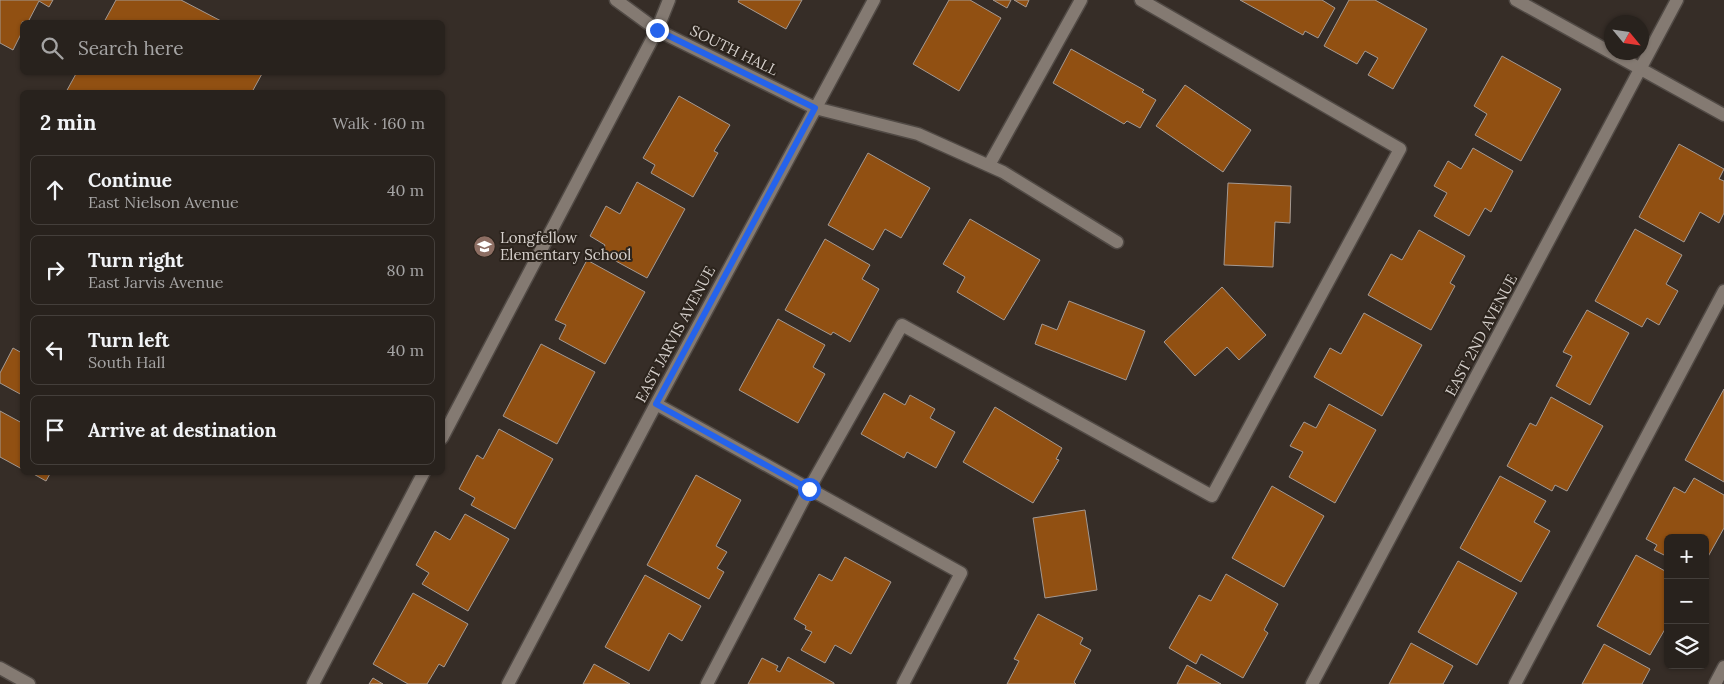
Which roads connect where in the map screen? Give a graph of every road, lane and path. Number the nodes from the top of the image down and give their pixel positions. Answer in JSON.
{"nodes":[{"id":1,"x":616,"y":0,"type":"edge"},
{"id":2,"x":669,"y":0,"type":"edge"},
{"id":3,"x":874,"y":0,"type":"edge"},
{"id":4,"x":1081,"y":0,"type":"edge"},
{"id":5,"x":1141,"y":0,"type":"edge"},
{"id":6,"x":1516,"y":0,"type":"edge"},
{"id":7,"x":1677,"y":0,"type":"edge"},
{"id":8,"x":657,"y":30,"type":"junction"},
{"id":9,"x":1640,"y":70,"type":"junction"},
{"id":10,"x":815,"y":108,"type":"junction"},
{"id":11,"x":1724,"y":116,"type":"edge"},
{"id":12,"x":989,"y":165,"type":"junction"},
{"id":13,"x":1117,"y":242,"type":"dead end"},
{"id":14,"x":1724,"y":291,"type":"edge"},
{"id":15,"x":656,"y":404,"type":"junction"},
{"id":16,"x":445,"y":432,"type":"edge"},
{"id":17,"x":422,"y":475,"type":"edge"},
{"id":18,"x":809,"y":489,"type":"junction"},
{"id":19,"x":1724,"y":667,"type":"edge"},
{"id":20,"x":0,"y":668,"type":"edge"},
{"id":21,"x":29,"y":684,"type":"edge"},
{"id":22,"x":313,"y":684,"type":"edge"},
{"id":23,"x":508,"y":684,"type":"edge"},
{"id":24,"x":707,"y":684,"type":"edge"},
{"id":25,"x":903,"y":684,"type":"edge"},
{"id":26,"x":1312,"y":684,"type":"edge"},
{"id":27,"x":1515,"y":684,"type":"edge"},
{"id":28,"x":1715,"y":684,"type":"edge"}],
"edges":[{"from":1,"to":8,"type":"street","name":"SOUTH HALL"},
{"from":2,"to":8,"type":"street"},
{"from":3,"to":10,"type":"street","name":"EAST JARVIS AVENUE"},
{"from":4,"to":12,"type":"street"},
{"from":5,"to":18,"type":"street"},
{"from":6,"to":9,"type":"street"},
{"from":7,"to":9,"type":"street","name":"EAST 2ND AVENUE"},
{"from":8,"to":10,"type":"street","name":"SOUTH HALL"},
{"from":8,"to":16,"type":"street"},
{"from":9,"to":11,"type":"street"},
{"from":9,"to":26,"type":"street","name":"EAST 2ND AVENUE"},
{"from":10,"to":12,"type":"street","name":"SOUTH HALL"},
{"from":10,"to":15,"type":"street","name":"EAST JARVIS AVENUE"},
{"from":12,"to":13,"type":"street","name":"SOUTH HALL"},
{"from":14,"to":27,"type":"street"},
{"from":15,"to":18,"type":"street"},
{"from":15,"to":23,"type":"street","name":"EAST JARVIS AVENUE"},
{"from":17,"to":22,"type":"street"},
{"from":18,"to":24,"type":"street"},
{"from":18,"to":25,"type":"street"},
{"from":19,"to":28,"type":"street"},
{"from":20,"to":21,"type":"street"}]}
